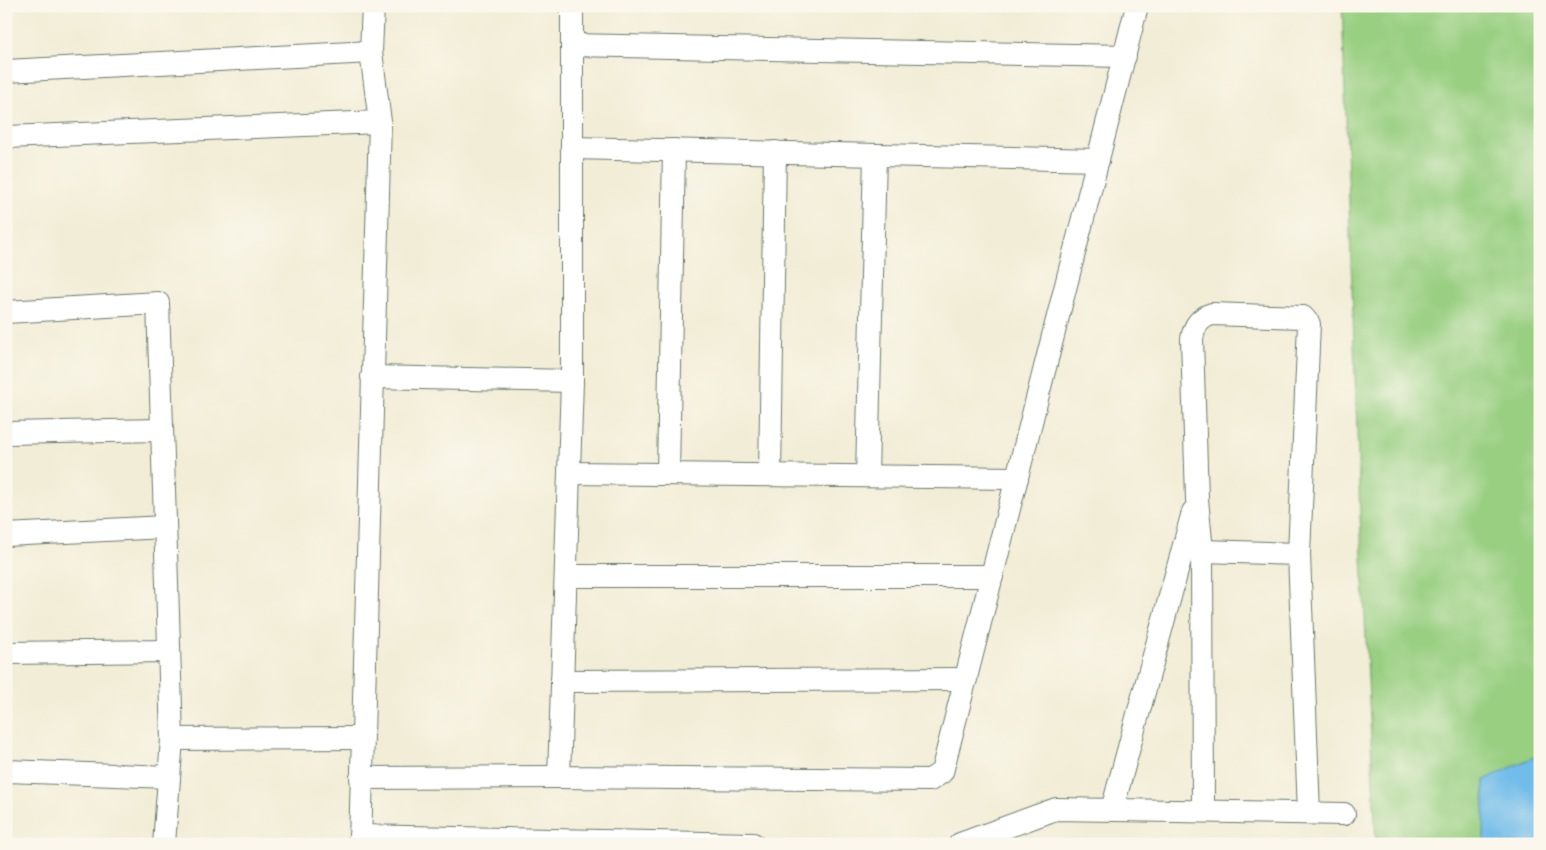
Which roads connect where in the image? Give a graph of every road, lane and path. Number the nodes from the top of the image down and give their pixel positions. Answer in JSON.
{"nodes":[{"id":1,"x":372,"y":6,"type":"edge"},
{"id":2,"x":572,"y":6,"type":"edge"},
{"id":3,"x":1137,"y":6,"type":"edge"},
{"id":4,"x":572,"y":45,"type":"junction"},
{"id":5,"x":371,"y":52,"type":"junction"},
{"id":6,"x":1125,"y":56,"type":"junction"},
{"id":7,"x":6,"y":71,"type":"edge"},
{"id":8,"x":380,"y":122,"type":"junction"},
{"id":9,"x":6,"y":137,"type":"edge"},
{"id":10,"x":572,"y":148,"type":"junction"},
{"id":11,"x":674,"y":150,"type":"junction"},
{"id":12,"x":775,"y":152,"type":"junction"},
{"id":13,"x":874,"y":155,"type":"junction"},
{"id":14,"x":1098,"y":160,"type":"junction"},
{"id":15,"x":6,"y":312,"type":"edge"},
{"id":16,"x":372,"y":377,"type":"junction"},
{"id":17,"x":572,"y":381,"type":"junction"},
{"id":18,"x":162,"y":430,"type":"junction"},
{"id":19,"x":6,"y":433,"type":"edge"},
{"id":20,"x":569,"y":473,"type":"junction"},
{"id":21,"x":668,"y":474,"type":"junction"},
{"id":22,"x":770,"y":475,"type":"junction"},
{"id":23,"x":867,"y":476,"type":"junction"},
{"id":24,"x":1017,"y":478,"type":"junction"},
{"id":25,"x":1196,"y":499,"type":"junction"},
{"id":26,"x":165,"y":527,"type":"junction"},
{"id":27,"x":6,"y":535,"type":"edge"},
{"id":28,"x":1202,"y":551,"type":"junction"},
{"id":29,"x":1299,"y":554,"type":"junction"},
{"id":30,"x":566,"y":576,"type":"junction"},
{"id":31,"x":992,"y":576,"type":"junction"},
{"id":32,"x":168,"y":651,"type":"junction"},
{"id":33,"x":6,"y":653,"type":"edge"},
{"id":34,"x":966,"y":679,"type":"junction"},
{"id":35,"x":562,"y":682,"type":"junction"},
{"id":36,"x":362,"y":738,"type":"junction"},
{"id":37,"x":172,"y":739,"type":"junction"},
{"id":38,"x":6,"y":771,"type":"edge"},
{"id":39,"x":169,"y":777,"type":"junction"},
{"id":40,"x":559,"y":777,"type":"junction"},
{"id":41,"x":361,"y":778,"type":"junction"},
{"id":42,"x":1112,"y":810,"type":"junction"},
{"id":43,"x":1203,"y":812,"type":"junction"},
{"id":44,"x":1308,"y":813,"type":"junction"},
{"id":45,"x":1344,"y":814,"type":"dead end"},
{"id":46,"x":360,"y":840,"type":"edge"},
{"id":47,"x":531,"y":841,"type":"edge"},
{"id":48,"x":164,"y":844,"type":"edge"},
{"id":49,"x":738,"y":844,"type":"edge"},
{"id":50,"x":753,"y":844,"type":"edge"},
{"id":51,"x":960,"y":844,"type":"edge"}],
"edges":[{"from":1,"to":5,"type":"street"},
{"from":2,"to":4,"type":"street"},
{"from":3,"to":6,"type":"street"},
{"from":4,"to":6,"type":"street"},
{"from":4,"to":10,"type":"street"},
{"from":5,"to":7,"type":"street"},
{"from":5,"to":8,"type":"street"},
{"from":6,"to":14,"type":"street"},
{"from":8,"to":9,"type":"street"},
{"from":8,"to":16,"type":"street"},
{"from":10,"to":11,"type":"street"},
{"from":10,"to":17,"type":"street"},
{"from":11,"to":12,"type":"street"},
{"from":11,"to":21,"type":"street"},
{"from":12,"to":13,"type":"street"},
{"from":12,"to":22,"type":"street"},
{"from":13,"to":14,"type":"street"},
{"from":13,"to":23,"type":"street"},
{"from":14,"to":24,"type":"street"},
{"from":15,"to":18,"type":"street"},
{"from":16,"to":17,"type":"street"},
{"from":16,"to":36,"type":"street"},
{"from":17,"to":20,"type":"street"},
{"from":18,"to":19,"type":"street"},
{"from":18,"to":26,"type":"street"},
{"from":20,"to":21,"type":"street"},
{"from":20,"to":30,"type":"street"},
{"from":21,"to":22,"type":"street"},
{"from":22,"to":23,"type":"street"},
{"from":23,"to":24,"type":"street"},
{"from":24,"to":31,"type":"street"},
{"from":25,"to":28,"type":"street"},
{"from":25,"to":29,"type":"street"},
{"from":25,"to":42,"type":"street"},
{"from":26,"to":27,"type":"street"},
{"from":26,"to":32,"type":"street"},
{"from":28,"to":29,"type":"street"},
{"from":28,"to":43,"type":"street"},
{"from":29,"to":44,"type":"street"},
{"from":30,"to":31,"type":"street"},
{"from":30,"to":35,"type":"street"},
{"from":31,"to":34,"type":"street"},
{"from":32,"to":33,"type":"street"},
{"from":32,"to":37,"type":"street"},
{"from":34,"to":35,"type":"street"},
{"from":34,"to":40,"type":"street"},
{"from":35,"to":40,"type":"street"},
{"from":36,"to":37,"type":"street"},
{"from":36,"to":41,"type":"street"},
{"from":37,"to":39,"type":"street"},
{"from":38,"to":39,"type":"street"},
{"from":39,"to":48,"type":"street"},
{"from":40,"to":41,"type":"street"},
{"from":41,"to":46,"type":"street"},
{"from":42,"to":43,"type":"street"},
{"from":42,"to":51,"type":"street"},
{"from":43,"to":44,"type":"street"},
{"from":44,"to":45,"type":"street"},
{"from":46,"to":47,"type":"street"},
{"from":47,"to":49,"type":"street"},
{"from":49,"to":50,"type":"street"}]}
